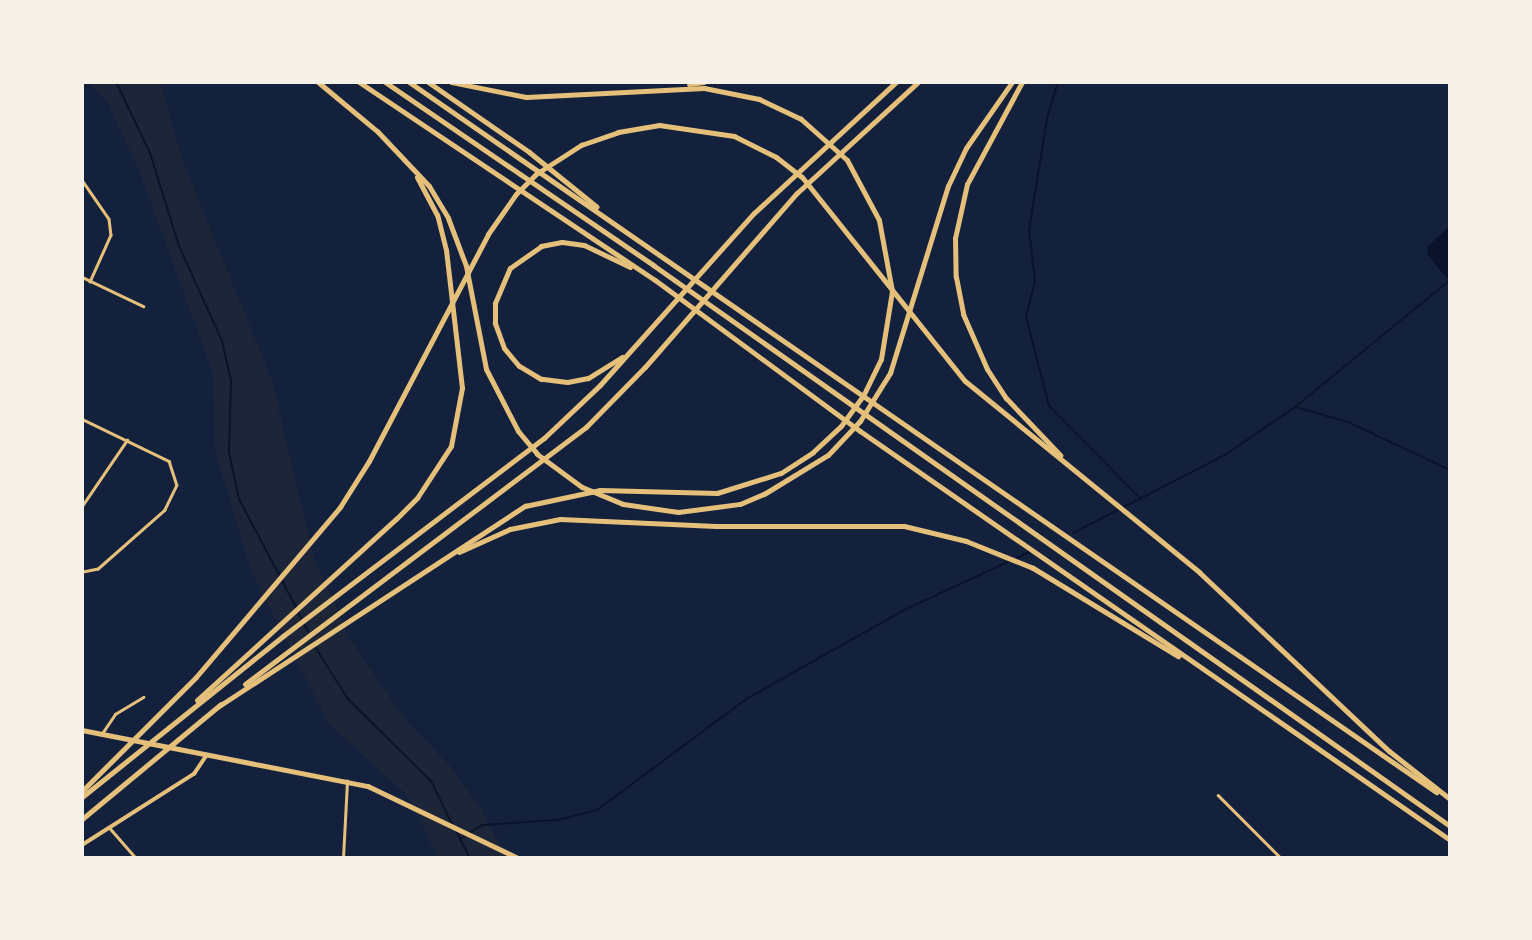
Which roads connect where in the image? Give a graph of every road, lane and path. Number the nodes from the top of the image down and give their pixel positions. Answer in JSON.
{"nodes":[{"id":1,"x":318,"y":82,"type":"edge"},
{"id":2,"x":359,"y":82,"type":"edge"},
{"id":3,"x":385,"y":82,"type":"edge"},
{"id":4,"x":409,"y":82,"type":"edge"},
{"id":5,"x":428,"y":82,"type":"edge"},
{"id":6,"x":450,"y":82,"type":"edge"},
{"id":7,"x":704,"y":82,"type":"edge"},
{"id":8,"x":896,"y":82,"type":"edge"},
{"id":9,"x":918,"y":82,"type":"edge"},
{"id":10,"x":1012,"y":82,"type":"edge"},
{"id":11,"x":1022,"y":82,"type":"edge"},
{"id":12,"x":634,"y":90,"type":"junction"},
{"id":13,"x":403,"y":158,"type":"junction"},
{"id":14,"x":82,"y":180,"type":"edge"},
{"id":15,"x":626,"y":231,"type":"junction"},
{"id":16,"x":82,"y":277,"type":"edge"},
{"id":17,"x":655,"y":280,"type":"junction"},
{"id":18,"x":90,"y":282,"type":"junction"},
{"id":19,"x":143,"y":306,"type":"dead end"},
{"id":20,"x":635,"y":347,"type":"junction"},
{"id":21,"x":82,"y":419,"type":"edge"},
{"id":22,"x":127,"y":440,"type":"junction"},
{"id":23,"x":1077,"y":472,"type":"junction"},
{"id":24,"x":82,"y":506,"type":"edge"},
{"id":25,"x":429,"y":569,"type":"junction"},
{"id":26,"x":82,"y":572,"type":"edge"},
{"id":27,"x":143,"y":697,"type":"dead end"},
{"id":28,"x":1243,"y":698,"type":"junction"},
{"id":29,"x":219,"y":706,"type":"junction"},
{"id":30,"x":82,"y":730,"type":"edge"},
{"id":31,"x":101,"y":735,"type":"junction"},
{"id":32,"x":159,"y":735,"type":"junction"},
{"id":33,"x":206,"y":756,"type":"junction"},
{"id":34,"x":347,"y":781,"type":"junction"},
{"id":35,"x":82,"y":791,"type":"edge"},
{"id":36,"x":1218,"y":795,"type":"dead end"},
{"id":37,"x":82,"y":797,"type":"edge"},
{"id":38,"x":1450,"y":801,"type":"edge"},
{"id":39,"x":82,"y":819,"type":"edge"},
{"id":40,"x":1450,"y":826,"type":"edge"},
{"id":41,"x":109,"y":827,"type":"junction"},
{"id":42,"x":1450,"y":840,"type":"edge"},
{"id":43,"x":82,"y":845,"type":"edge"},
{"id":44,"x":136,"y":858,"type":"edge"},
{"id":45,"x":343,"y":858,"type":"edge"},
{"id":46,"x":518,"y":858,"type":"edge"},
{"id":47,"x":1281,"y":858,"type":"edge"}],
"edges":[{"from":1,"to":13,"type":"highway"},
{"from":2,"to":17,"type":"highway"},
{"from":3,"to":40,"type":"highway"},
{"from":4,"to":15,"type":"highway"},
{"from":5,"to":15,"type":"highway"},
{"from":6,"to":12,"type":"highway"},
{"from":7,"to":12,"type":"highway"},
{"from":8,"to":20,"type":"highway"},
{"from":9,"to":29,"type":"highway"},
{"from":10,"to":13,"type":"highway"},
{"from":11,"to":23,"type":"highway"},
{"from":12,"to":25,"type":"highway"},
{"from":13,"to":32,"type":"highway"},
{"from":14,"to":18,"type":"street"},
{"from":15,"to":38,"type":"highway"},
{"from":16,"to":18,"type":"street"},
{"from":17,"to":20,"type":"highway"},
{"from":17,"to":28,"type":"highway"},
{"from":18,"to":19,"type":"street"},
{"from":20,"to":32,"type":"highway"},
{"from":21,"to":22,"type":"street"},
{"from":22,"to":24,"type":"street"},
{"from":22,"to":26,"type":"street"},
{"from":23,"to":35,"type":"highway"},
{"from":23,"to":38,"type":"highway"},
{"from":25,"to":28,"type":"highway"},
{"from":25,"to":29,"type":"highway"},
{"from":27,"to":31,"type":"street"},
{"from":28,"to":42,"type":"highway"},
{"from":29,"to":39,"type":"highway"},
{"from":30,"to":31,"type":"main road"},
{"from":31,"to":33,"type":"main road"},
{"from":32,"to":37,"type":"highway"},
{"from":33,"to":34,"type":"main road"},
{"from":33,"to":41,"type":"street"},
{"from":34,"to":45,"type":"street"},
{"from":34,"to":46,"type":"main road"},
{"from":36,"to":47,"type":"street"},
{"from":41,"to":43,"type":"street"},
{"from":41,"to":44,"type":"street"}]}
